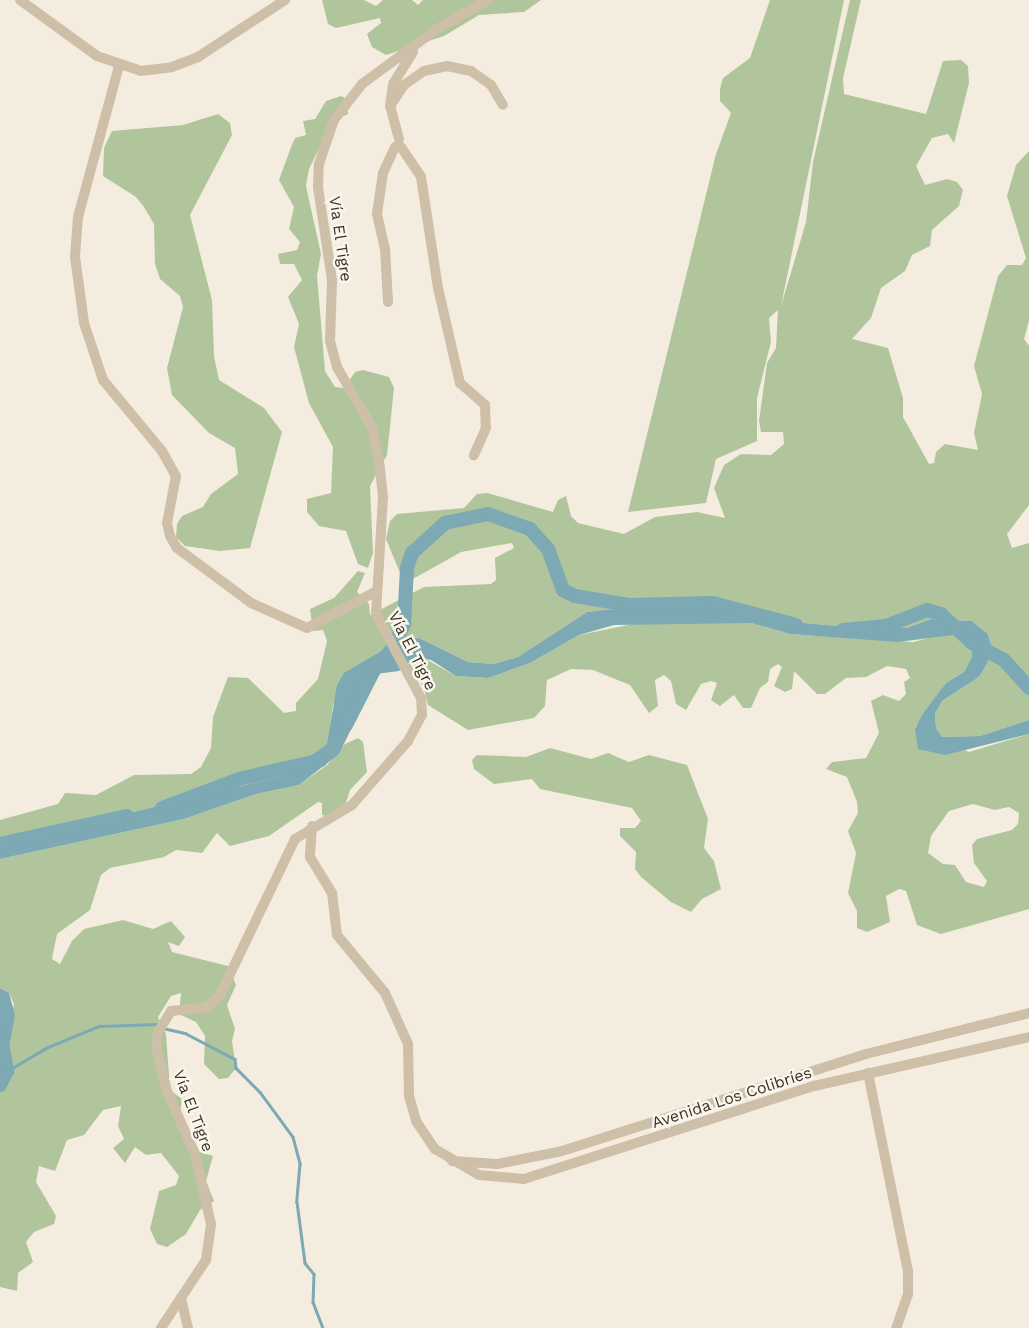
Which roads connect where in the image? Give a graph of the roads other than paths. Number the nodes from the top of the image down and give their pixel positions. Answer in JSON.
{"nodes":[{"id":1,"x":20,"y":0,"type":"edge"},
{"id":2,"x":285,"y":0,"type":"edge"},
{"id":3,"x":488,"y":0,"type":"edge"},
{"id":4,"x":437,"y":29,"type":"junction"},
{"id":5,"x":119,"y":66,"type":"junction"},
{"id":6,"x":503,"y":105,"type":"dead end"},
{"id":7,"x":390,"y":106,"type":"junction"},
{"id":8,"x":398,"y":144,"type":"junction"},
{"id":9,"x":388,"y":302,"type":"dead end"},
{"id":10,"x":474,"y":455,"type":"dead end"},
{"id":11,"x":376,"y":592,"type":"junction"},
{"id":12,"x":312,"y":826,"type":"junction"},
{"id":13,"x":1029,"y":1013,"type":"edge"},
{"id":14,"x":1029,"y":1037,"type":"edge"},
{"id":15,"x":868,"y":1072,"type":"junction"},
{"id":16,"x":449,"y":1161,"type":"junction"},
{"id":17,"x":181,"y":1298,"type":"junction"},
{"id":18,"x":161,"y":1328,"type":"edge"},
{"id":19,"x":188,"y":1328,"type":"edge"},
{"id":20,"x":896,"y":1328,"type":"edge"}],
"edges":[{"from":1,"to":5,"type":"street"},
{"from":2,"to":5,"type":"street"},
{"from":3,"to":4,"type":"street","name":"Vía El Tigre"},
{"from":4,"to":7,"type":"street"},
{"from":4,"to":11,"type":"street","name":"Vía El Tigre"},
{"from":5,"to":11,"type":"street"},
{"from":6,"to":7,"type":"street"},
{"from":7,"to":8,"type":"street"},
{"from":8,"to":9,"type":"street"},
{"from":8,"to":10,"type":"street"},
{"from":11,"to":12,"type":"street","name":"Vía El Tigre"},
{"from":12,"to":16,"type":"street","name":"Avenida Los Colibríes"},
{"from":12,"to":17,"type":"street","name":"Vía El Tigre"},
{"from":13,"to":16,"type":"street","name":"Avenida Los Colibríes"},
{"from":14,"to":15,"type":"street","name":"Avenida Los Colibríes"},
{"from":15,"to":16,"type":"street","name":"Avenida Los Colibríes"},
{"from":15,"to":20,"type":"street"},
{"from":17,"to":18,"type":"street","name":"Vía El Tigre"},
{"from":17,"to":19,"type":"street"}]}
